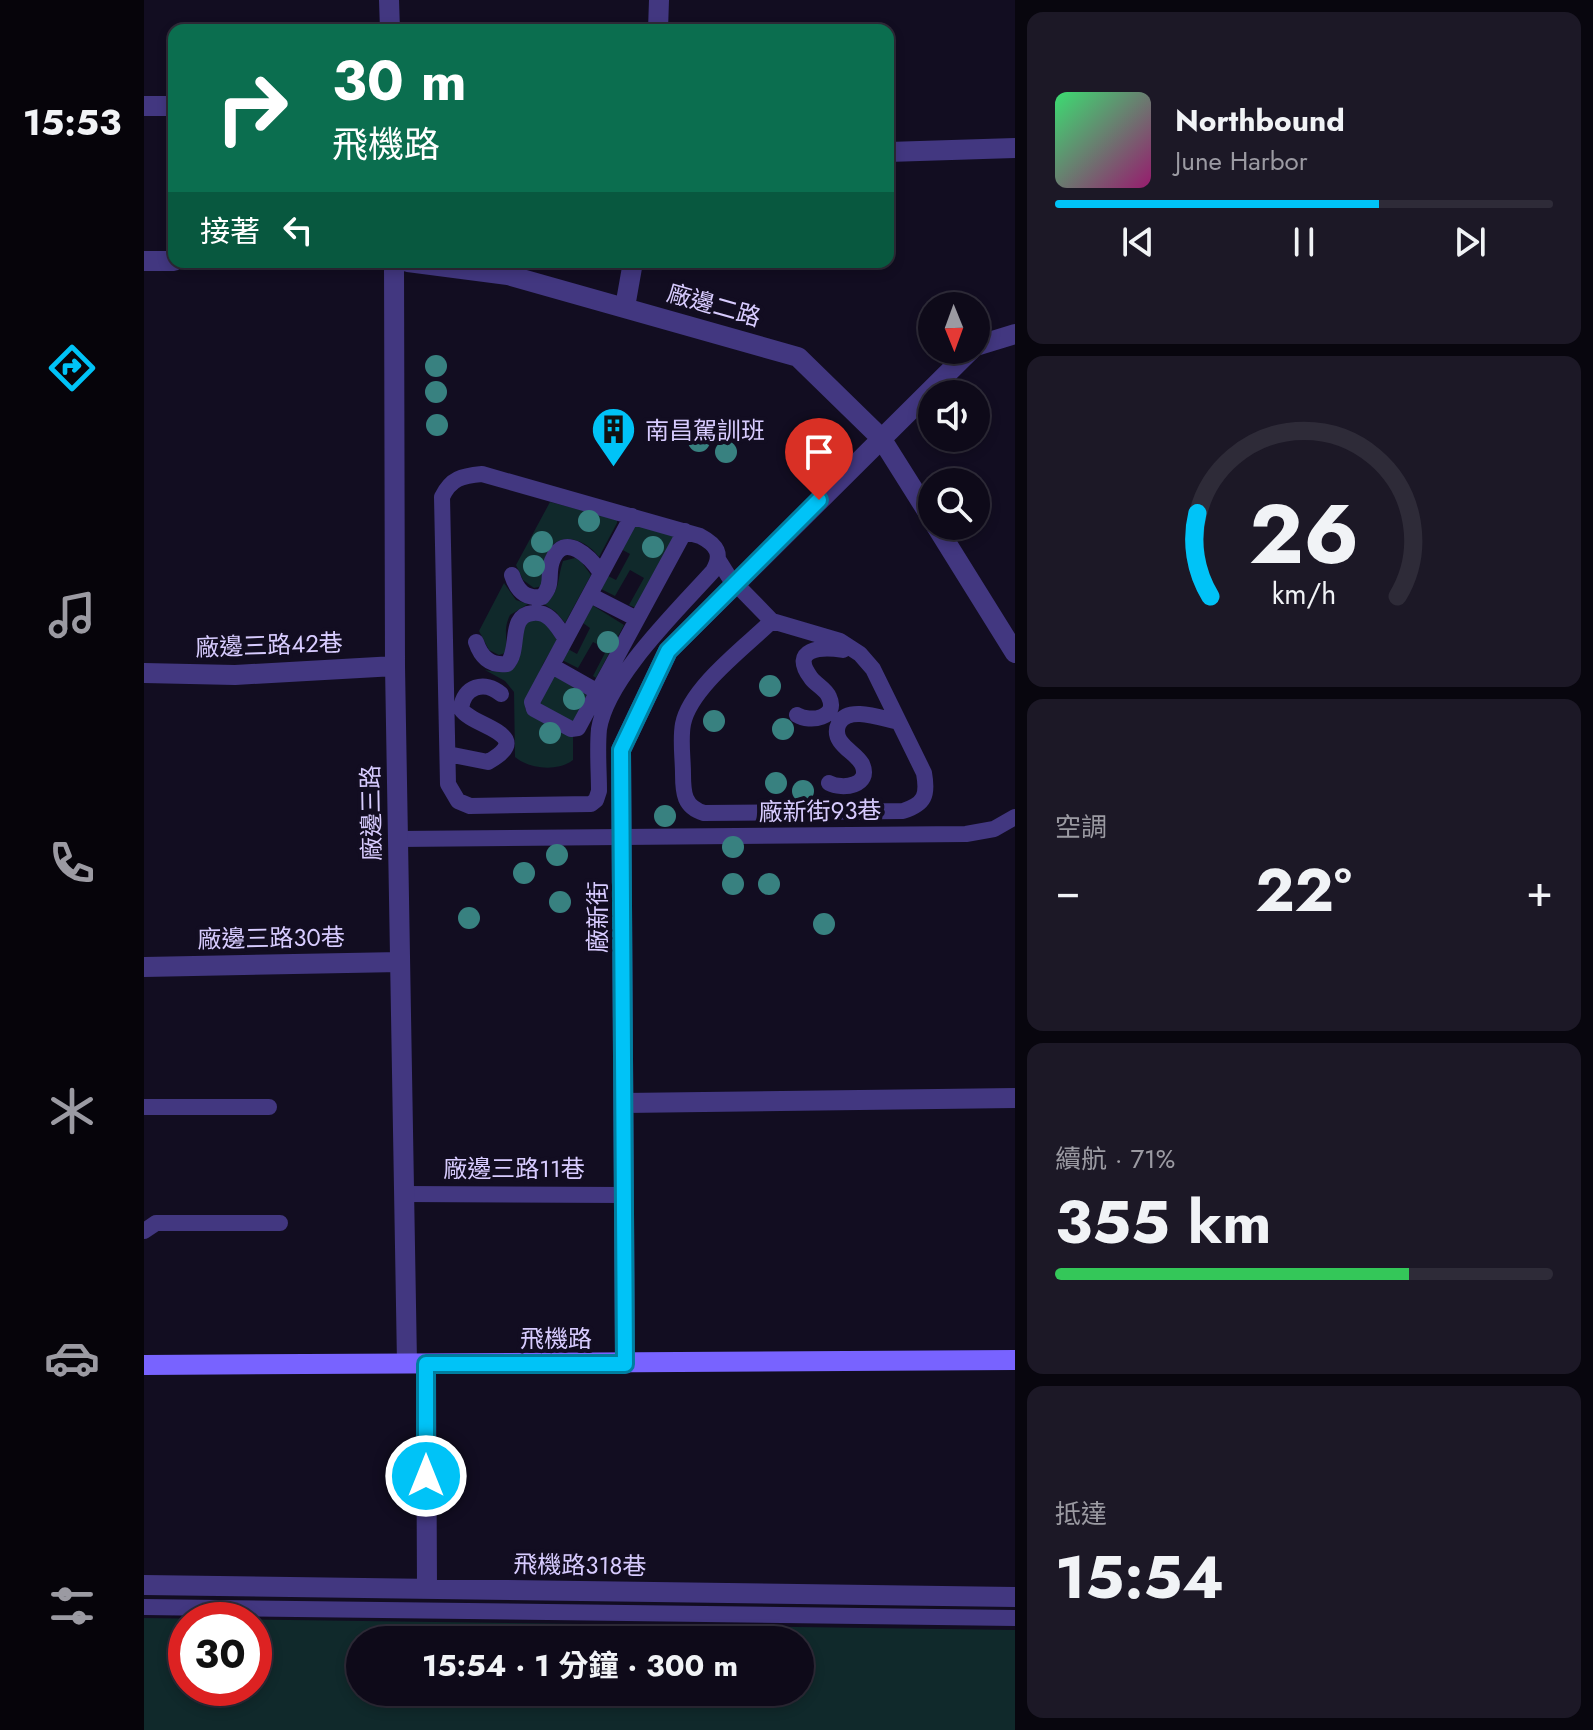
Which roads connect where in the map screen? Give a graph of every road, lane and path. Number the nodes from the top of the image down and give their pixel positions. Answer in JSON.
{"nodes":[{"id":1,"x":389,"y":0,"type":"edge"},
{"id":2,"x":659,"y":0,"type":"edge"},
{"id":3,"x":390,"y":24,"type":"edge"},
{"id":4,"x":658,"y":24,"type":"edge"},
{"id":5,"x":144,"y":106,"type":"edge"},
{"id":6,"x":168,"y":106,"type":"edge"},
{"id":7,"x":1015,"y":148,"type":"edge"},
{"id":8,"x":894,"y":152,"type":"edge"},
{"id":9,"x":144,"y":261,"type":"edge"},
{"id":10,"x":168,"y":261,"type":"edge"},
{"id":11,"x":394,"y":268,"type":"edge"},
{"id":12,"x":454,"y":268,"type":"edge"},
{"id":13,"x":632,"y":268,"type":"edge"},
{"id":14,"x":625,"y":307,"type":"junction"},
{"id":15,"x":1015,"y":334,"type":"edge"},
{"id":16,"x":990,"y":342,"type":"edge"},
{"id":17,"x":957,"y":364,"type":"edge"},
{"id":18,"x":881,"y":438,"type":"junction"},
{"id":19,"x":918,"y":497,"type":"edge"},
{"id":20,"x":632,"y":516,"type":"junction"},
{"id":21,"x":685,"y":531,"type":"junction"},
{"id":22,"x":945,"y":540,"type":"edge"},
{"id":23,"x":719,"y":561,"type":"junction"},
{"id":24,"x":601,"y":573,"type":"junction"},
{"id":25,"x":512,"y":575,"type":"dead end"},
{"id":26,"x":736,"y":583,"type":"junction"},
{"id":27,"x":590,"y":595,"type":"junction"},
{"id":28,"x":637,"y":619,"type":"junction"},
{"id":29,"x":772,"y":621,"type":"junction"},
{"id":30,"x":566,"y":639,"type":"junction"},
{"id":31,"x":476,"y":642,"type":"dead end"},
{"id":32,"x":1015,"y":653,"type":"edge"},
{"id":33,"x":860,"y":654,"type":"junction"},
{"id":34,"x":395,"y":666,"type":"junction"},
{"id":35,"x":552,"y":666,"type":"junction"},
{"id":36,"x":144,"y":673,"type":"edge"},
{"id":37,"x":598,"y":692,"type":"junction"},
{"id":38,"x":501,"y":694,"type":"dead end"},
{"id":39,"x":797,"y":715,"type":"dead end"},
{"id":40,"x":899,"y":722,"type":"junction"},
{"id":41,"x":448,"y":754,"type":"junction"},
{"id":42,"x":829,"y":783,"type":"dead end"},
{"id":43,"x":1015,"y":817,"type":"edge"},
{"id":44,"x":622,"y":837,"type":"junction"},
{"id":45,"x":398,"y":839,"type":"junction"},
{"id":46,"x":400,"y":962,"type":"junction"},
{"id":47,"x":144,"y":967,"type":"edge"},
{"id":48,"x":1015,"y":1098,"type":"edge"},
{"id":49,"x":624,"y":1103,"type":"junction"},
{"id":50,"x":144,"y":1107,"type":"edge"},
{"id":51,"x":269,"y":1107,"type":"dead end"},
{"id":52,"x":404,"y":1194,"type":"junction"},
{"id":53,"x":624,"y":1195,"type":"junction"},
{"id":54,"x":280,"y":1223,"type":"dead end"},
{"id":55,"x":144,"y":1231,"type":"edge"},
{"id":56,"x":1015,"y":1360,"type":"edge"},
{"id":57,"x":416,"y":1364,"type":"junction"},
{"id":58,"x":625,"y":1364,"type":"junction"},
{"id":59,"x":144,"y":1365,"type":"edge"},
{"id":60,"x":144,"y":1585,"type":"edge"},
{"id":61,"x":427,"y":1589,"type":"junction"},
{"id":62,"x":1015,"y":1597,"type":"edge"},
{"id":63,"x":144,"y":1607,"type":"edge"},
{"id":64,"x":1015,"y":1618,"type":"edge"}],
"edges":[{"from":1,"to":3,"type":"street"},
{"from":2,"to":4,"type":"street"},
{"from":5,"to":6,"type":"street"},
{"from":7,"to":8,"type":"street"},
{"from":9,"to":10,"type":"street"},
{"from":11,"to":34,"type":"street","name":"廠邊三路"},
{"from":12,"to":14,"type":"street","name":"廠邊二路"},
{"from":13,"to":14,"type":"street"},
{"from":14,"to":18,"type":"street","name":"廠邊二路"},
{"from":15,"to":16,"type":"street"},
{"from":17,"to":18,"type":"street","name":"廠新街"},
{"from":18,"to":19,"type":"street","name":"廠邊二路"},
{"from":18,"to":26,"type":"street","name":"廠新街"},
{"from":20,"to":21,"type":"lane"},
{"from":20,"to":24,"type":"lane"},
{"from":20,"to":41,"type":"lane"},
{"from":21,"to":23,"type":"lane"},
{"from":21,"to":28,"type":"lane"},
{"from":22,"to":32,"type":"street"},
{"from":23,"to":26,"type":"lane"},
{"from":23,"to":41,"type":"lane"},
{"from":24,"to":25,"type":"lane"},
{"from":24,"to":27,"type":"lane"},
{"from":26,"to":29,"type":"lane"},
{"from":26,"to":44,"type":"street","name":"廠新街"},
{"from":27,"to":28,"type":"lane"},
{"from":27,"to":30,"type":"lane"},
{"from":28,"to":37,"type":"lane"},
{"from":29,"to":33,"type":"lane"},
{"from":29,"to":40,"type":"lane"},
{"from":30,"to":31,"type":"lane"},
{"from":30,"to":35,"type":"lane"},
{"from":33,"to":39,"type":"lane"},
{"from":33,"to":40,"type":"lane"},
{"from":34,"to":36,"type":"street","name":"廠邊三路42巷"},
{"from":34,"to":45,"type":"street","name":"廠邊三路"},
{"from":35,"to":37,"type":"lane"},
{"from":35,"to":37,"type":"lane"},
{"from":38,"to":41,"type":"lane"},
{"from":40,"to":42,"type":"lane"},
{"from":43,"to":44,"type":"lane","name":"廠新街93巷"},
{"from":44,"to":45,"type":"lane","name":"廠新街93巷"},
{"from":44,"to":49,"type":"street","name":"廠新街"},
{"from":45,"to":46,"type":"street","name":"廠邊三路"},
{"from":46,"to":47,"type":"street","name":"廠邊三路30巷"},
{"from":46,"to":52,"type":"street","name":"廠邊三路"},
{"from":48,"to":49,"type":"street"},
{"from":49,"to":53,"type":"street"},
{"from":50,"to":51,"type":"lane"},
{"from":52,"to":53,"type":"lane","name":"廠邊三路11巷"},
{"from":52,"to":57,"type":"street","name":"廠邊三路"},
{"from":53,"to":58,"type":"street"},
{"from":54,"to":55,"type":"lane"},
{"from":56,"to":58,"type":"street","name":"飛機路"},
{"from":57,"to":58,"type":"street","name":"飛機路"},
{"from":57,"to":59,"type":"street","name":"飛機路"},
{"from":57,"to":61,"type":"street","name":"廠邊三路"},
{"from":60,"to":61,"type":"street","name":"飛機路318巷"},
{"from":61,"to":62,"type":"street","name":"飛機路318巷"},
{"from":63,"to":64,"type":"lane"}]}
